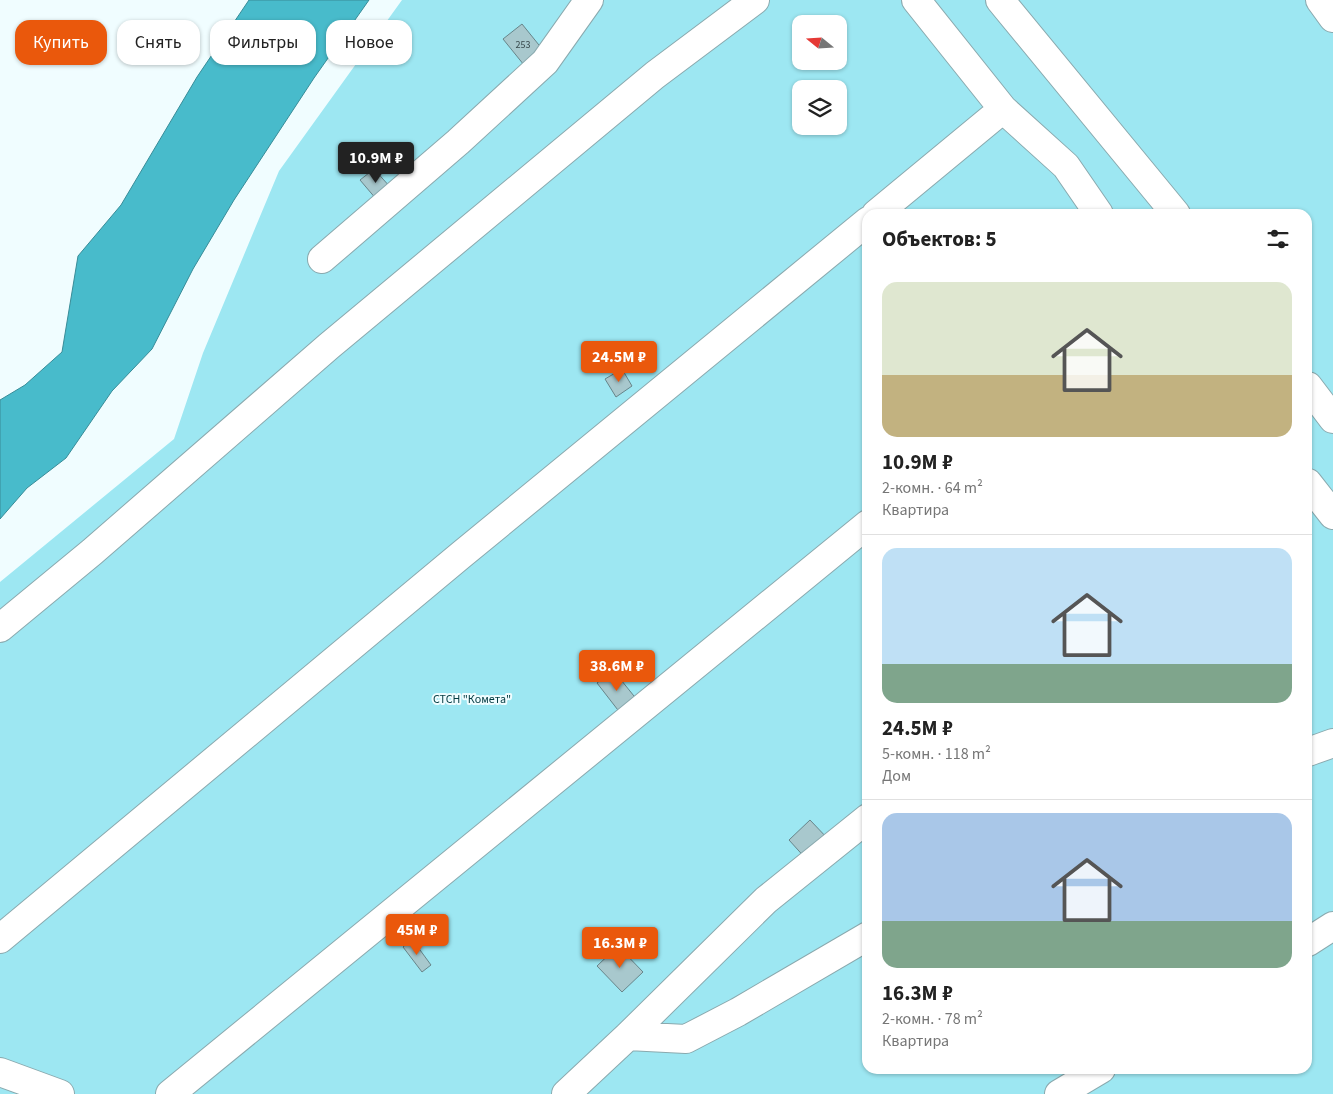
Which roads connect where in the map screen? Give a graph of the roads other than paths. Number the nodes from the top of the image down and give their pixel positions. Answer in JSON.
{"nodes":[{"id":1,"x":589,"y":0,"type":"edge"},
{"id":2,"x":756,"y":0,"type":"edge"},
{"id":3,"x":916,"y":0,"type":"edge"},
{"id":4,"x":1000,"y":0,"type":"edge"},
{"id":5,"x":1320,"y":0,"type":"edge"},
{"id":6,"x":1333,"y":18,"type":"edge"},
{"id":7,"x":1003,"y":109,"type":"junction"},
{"id":8,"x":882,"y":209,"type":"edge"},
{"id":9,"x":1096,"y":209,"type":"edge"},
{"id":10,"x":1172,"y":209,"type":"edge"},
{"id":11,"x":862,"y":226,"type":"edge"},
{"id":12,"x":322,"y":259,"type":"dead end"},
{"id":13,"x":1312,"y":391,"type":"edge"},
{"id":14,"x":1333,"y":419,"type":"edge"},
{"id":15,"x":1312,"y":488,"type":"edge"},
{"id":16,"x":1333,"y":515,"type":"edge"},
{"id":17,"x":862,"y":529,"type":"edge"},
{"id":18,"x":0,"y":628,"type":"edge"},
{"id":19,"x":1333,"y":743,"type":"edge"},
{"id":20,"x":1312,"y":751,"type":"edge"},
{"id":21,"x":862,"y":823,"type":"edge"},
{"id":22,"x":1333,"y":926,"type":"edge"},
{"id":23,"x":1312,"y":939,"type":"edge"},
{"id":24,"x":0,"y":940,"type":"edge"},
{"id":25,"x":862,"y":940,"type":"edge"},
{"id":26,"x":628,"y":1036,"type":"junction"},
{"id":27,"x":0,"y":1072,"type":"edge"},
{"id":28,"x":1093,"y":1074,"type":"edge"},
{"id":29,"x":60,"y":1094,"type":"edge"},
{"id":30,"x":170,"y":1094,"type":"edge"},
{"id":31,"x":566,"y":1094,"type":"edge"},
{"id":32,"x":1059,"y":1094,"type":"edge"}],
"edges":[{"from":1,"to":12,"type":"lane"},
{"from":2,"to":18,"type":"lane"},
{"from":3,"to":7,"type":"lane"},
{"from":4,"to":10,"type":"lane"},
{"from":5,"to":6,"type":"lane"},
{"from":7,"to":8,"type":"lane"},
{"from":7,"to":9,"type":"lane"},
{"from":11,"to":24,"type":"lane"},
{"from":13,"to":14,"type":"lane"},
{"from":15,"to":16,"type":"lane"},
{"from":17,"to":30,"type":"lane"},
{"from":19,"to":20,"type":"lane"},
{"from":21,"to":26,"type":"lane"},
{"from":22,"to":23,"type":"lane"},
{"from":25,"to":26,"type":"lane"},
{"from":26,"to":31,"type":"lane"},
{"from":27,"to":29,"type":"lane"},
{"from":28,"to":32,"type":"lane"}]}
